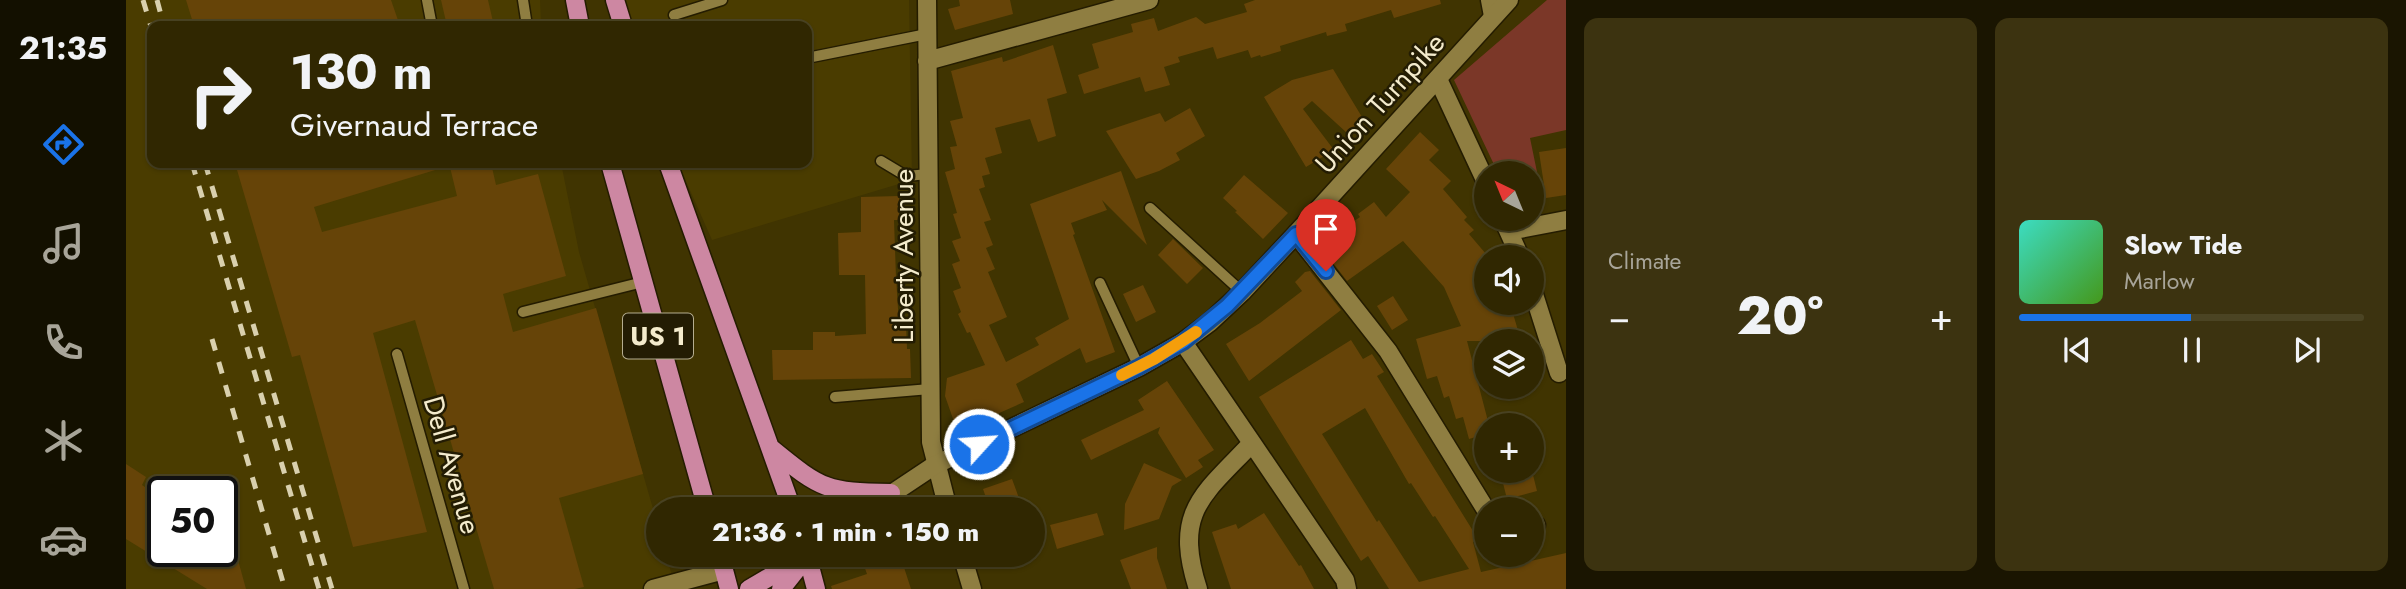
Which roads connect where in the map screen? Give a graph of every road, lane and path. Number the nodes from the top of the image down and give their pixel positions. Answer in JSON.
{"nodes":[{"id":1,"x":427,"y":0,"type":"edge"},
{"id":2,"x":523,"y":0,"type":"edge"},
{"id":3,"x":575,"y":0,"type":"edge"},
{"id":4,"x":615,"y":0,"type":"edge"},
{"id":5,"x":722,"y":0,"type":"edge"},
{"id":6,"x":927,"y":0,"type":"edge"},
{"id":7,"x":1149,"y":0,"type":"edge"},
{"id":8,"x":1509,"y":0,"type":"edge"},
{"id":9,"x":1492,"y":8,"type":"edge"},
{"id":10,"x":674,"y":15,"type":"dead end"},
{"id":11,"x":432,"y":21,"type":"dead end"},
{"id":12,"x":526,"y":21,"type":"edge"},
{"id":13,"x":579,"y":21,"type":"edge"},
{"id":14,"x":621,"y":21,"type":"edge"},
{"id":15,"x":927,"y":34,"type":"junction"},
{"id":16,"x":812,"y":57,"type":"edge"},
{"id":17,"x":927,"y":61,"type":"junction"},
{"id":18,"x":1437,"y":79,"type":"junction"},
{"id":19,"x":881,"y":161,"type":"dead end"},
{"id":20,"x":1476,"y":161,"type":"edge"},
{"id":21,"x":611,"y":168,"type":"edge"},
{"id":22,"x":670,"y":168,"type":"edge"},
{"id":23,"x":929,"y":174,"type":"junction"},
{"id":24,"x":1150,"y":208,"type":"dead end"},
{"id":25,"x":1566,"y":220,"type":"edge"},
{"id":26,"x":1544,"y":222,"type":"edge"},
{"id":27,"x":1296,"y":234,"type":"junction"},
{"id":28,"x":643,"y":282,"type":"junction"},
{"id":29,"x":1100,"y":283,"type":"dead end"},
{"id":30,"x":1242,"y":292,"type":"junction"},
{"id":31,"x":523,"y":312,"type":"dead end"},
{"id":32,"x":1541,"y":315,"type":"edge"},
{"id":33,"x":1183,"y":342,"type":"junction"},
{"id":34,"x":397,"y":354,"type":"dead end"},
{"id":35,"x":1139,"y":367,"type":"junction"},
{"id":36,"x":1559,"y":373,"type":"dead end"},
{"id":37,"x":930,"y":389,"type":"junction"},
{"id":38,"x":835,"y":397,"type":"dead end"},
{"id":39,"x":1252,"y":443,"type":"junction"},
{"id":40,"x":771,"y":448,"type":"junction"},
{"id":41,"x":935,"y":465,"type":"junction"},
{"id":42,"x":891,"y":493,"type":"junction"},
{"id":43,"x":704,"y":497,"type":"edge"},
{"id":44,"x":788,"y":497,"type":"edge"},
{"id":45,"x":886,"y":497,"type":"edge"},
{"id":46,"x":944,"y":497,"type":"edge"},
{"id":47,"x":1478,"y":497,"type":"edge"},
{"id":48,"x":711,"y":567,"type":"edge"},
{"id":49,"x":723,"y":567,"type":"edge"},
{"id":50,"x":793,"y":567,"type":"edge"},
{"id":51,"x":810,"y":567,"type":"edge"},
{"id":52,"x":966,"y":567,"type":"edge"},
{"id":53,"x":774,"y":584,"type":"edge"},
{"id":54,"x":464,"y":589,"type":"edge"},
{"id":55,"x":653,"y":589,"type":"edge"},
{"id":56,"x":729,"y":589,"type":"edge"},
{"id":57,"x":749,"y":589,"type":"edge"},
{"id":58,"x":816,"y":589,"type":"edge"},
{"id":59,"x":972,"y":589,"type":"edge"},
{"id":60,"x":1198,"y":589,"type":"edge"},
{"id":61,"x":1347,"y":589,"type":"edge"}],
"edges":[{"from":1,"to":11,"type":"lane"},
{"from":2,"to":12,"type":"lane"},
{"from":3,"to":13,"type":"main road"},
{"from":4,"to":14,"type":"main road"},
{"from":5,"to":10,"type":"lane"},
{"from":6,"to":15,"type":"street","name":"Liberty Avenue"},
{"from":7,"to":17,"type":"street"},
{"from":8,"to":9,"type":"street","name":"Union Turnpike"},
{"from":9,"to":18,"type":"street","name":"Union Turnpike"},
{"from":15,"to":16,"type":"lane"},
{"from":15,"to":17,"type":"street","name":"Liberty Avenue"},
{"from":17,"to":23,"type":"street","name":"Liberty Avenue"},
{"from":18,"to":20,"type":"street"},
{"from":18,"to":27,"type":"street","name":"Union Turnpike"},
{"from":19,"to":23,"type":"lane"},
{"from":21,"to":28,"type":"main road","number":"US 1"},
{"from":22,"to":40,"type":"main road"},
{"from":23,"to":37,"type":"street","name":"Liberty Avenue"},
{"from":24,"to":30,"type":"lane"},
{"from":25,"to":26,"type":"street"},
{"from":27,"to":30,"type":"street","name":"Union Turnpike"},
{"from":27,"to":47,"type":"street"},
{"from":28,"to":31,"type":"lane"},
{"from":28,"to":43,"type":"main road","number":"US 1"},
{"from":29,"to":35,"type":"lane"},
{"from":30,"to":33,"type":"street","name":"Union Turnpike"},
{"from":32,"to":36,"type":"street"},
{"from":33,"to":35,"type":"street","name":"Union Turnpike"},
{"from":33,"to":39,"type":"street"},
{"from":34,"to":54,"type":"lane","name":"Dell Avenue"},
{"from":35,"to":41,"type":"street","name":"Union Turnpike"},
{"from":37,"to":38,"type":"lane"},
{"from":37,"to":41,"type":"street","name":"Liberty Avenue"},
{"from":39,"to":60,"type":"street"},
{"from":39,"to":61,"type":"street"},
{"from":40,"to":42,"type":"main road"},
{"from":40,"to":44,"type":"main road"},
{"from":41,"to":42,"type":"street","name":"Union Turnpike"},
{"from":41,"to":46,"type":"street","name":"Liberty Avenue"},
{"from":42,"to":45,"type":"street","name":"Union Turnpike"},
{"from":48,"to":55,"type":"street"},
{"from":49,"to":56,"type":"main road"},
{"from":50,"to":53,"type":"main road"},
{"from":51,"to":58,"type":"main road"},
{"from":52,"to":59,"type":"street"},
{"from":53,"to":57,"type":"main road"}]}
